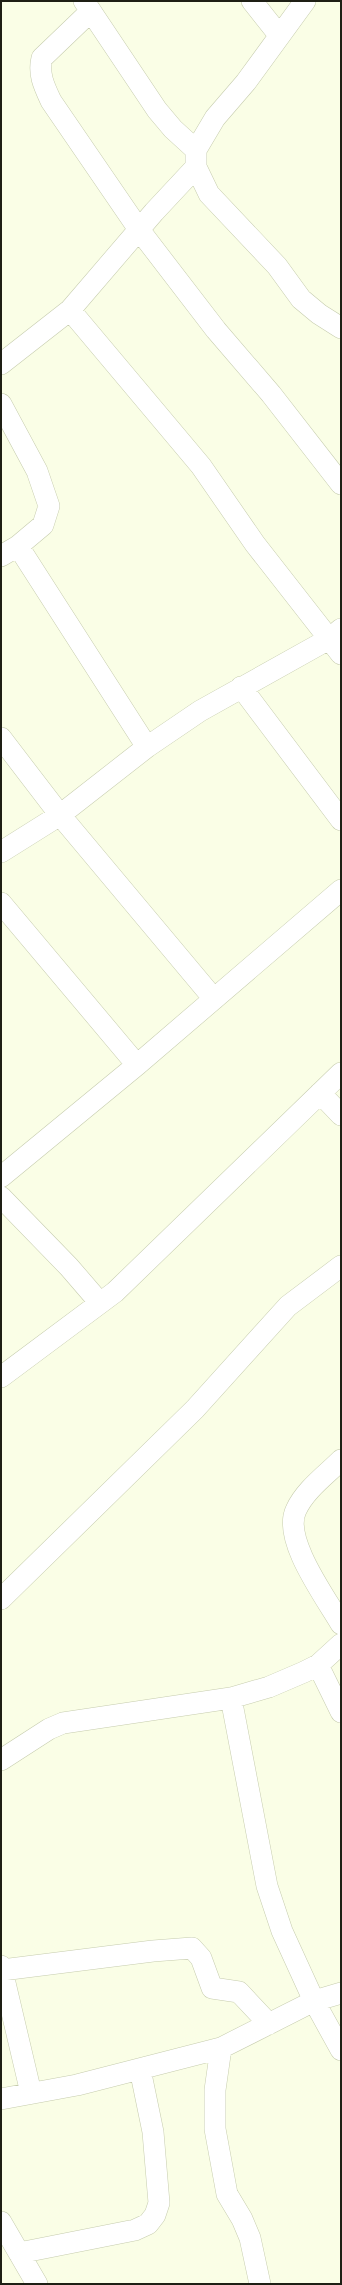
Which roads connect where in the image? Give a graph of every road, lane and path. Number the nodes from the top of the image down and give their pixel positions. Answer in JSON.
{"nodes":[{"id":1,"x":252,"y":1,"type":"edge"},
{"id":2,"x":305,"y":1,"type":"edge"},
{"id":3,"x":87,"y":6,"type":"edge"},
{"id":4,"x":279,"y":35,"type":"junction"},
{"id":5,"x":196,"y":158,"type":"junction"},
{"id":6,"x":140,"y":231,"type":"junction"},
{"id":7,"x":70,"y":310,"type":"junction"},
{"id":8,"x":341,"y":328,"type":"edge"},
{"id":9,"x":1,"y":364,"type":"edge"},
{"id":10,"x":1,"y":404,"type":"edge"},
{"id":11,"x":341,"y":484,"type":"edge"},
{"id":12,"x":10,"y":551,"type":"edge"},
{"id":13,"x":337,"y":641,"type":"edge"},
{"id":14,"x":241,"y":687,"type":"junction"},
{"id":15,"x":1,"y":738,"type":"edge"},
{"id":16,"x":147,"y":748,"type":"junction"},
{"id":17,"x":60,"y":815,"type":"junction"},
{"id":18,"x":341,"y":820,"type":"edge"},
{"id":19,"x":1,"y":852,"type":"edge"},
{"id":20,"x":338,"y":897,"type":"edge"},
{"id":21,"x":1,"y":903,"type":"edge"},
{"id":22,"x":214,"y":999,"type":"junction"},
{"id":23,"x":137,"y":1066,"type":"junction"},
{"id":24,"x":341,"y":1073,"type":"edge"},
{"id":25,"x":320,"y":1093,"type":"junction"},
{"id":26,"x":341,"y":1115,"type":"edge"},
{"id":27,"x":1,"y":1177,"type":"edge"},
{"id":28,"x":1,"y":1197,"type":"edge"},
{"id":29,"x":341,"y":1266,"type":"edge"},
{"id":30,"x":100,"y":1303,"type":"junction"},
{"id":31,"x":1,"y":1377,"type":"edge"},
{"id":32,"x":341,"y":1460,"type":"edge"},
{"id":33,"x":1,"y":1599,"type":"edge"},
{"id":34,"x":341,"y":1624,"type":"edge"},
{"id":35,"x":341,"y":1644,"type":"edge"},
{"id":36,"x":318,"y":1665,"type":"junction"},
{"id":37,"x":231,"y":1698,"type":"junction"},
{"id":38,"x":341,"y":1712,"type":"edge"},
{"id":39,"x":1,"y":1760,"type":"edge"},
{"id":40,"x":2,"y":1968,"type":"edge"},
{"id":41,"x":341,"y":1992,"type":"edge"},
{"id":42,"x":314,"y":2001,"type":"junction"},
{"id":43,"x":269,"y":2024,"type":"junction"},
{"id":44,"x":221,"y":2048,"type":"junction"},
{"id":45,"x":341,"y":2050,"type":"edge"},
{"id":46,"x":140,"y":2068,"type":"junction"},
{"id":47,"x":31,"y":2093,"type":"junction"},
{"id":48,"x":1,"y":2099,"type":"edge"},
{"id":49,"x":1,"y":2222,"type":"edge"},
{"id":50,"x":18,"y":2253,"type":"junction"},
{"id":51,"x":37,"y":2284,"type":"edge"},
{"id":52,"x":260,"y":2284,"type":"edge"}],
"edges":[{"from":1,"to":4,"type":"street"},
{"from":2,"to":4,"type":"street"},
{"from":3,"to":5,"type":"street"},
{"from":3,"to":6,"type":"street"},
{"from":4,"to":5,"type":"street"},
{"from":5,"to":6,"type":"street"},
{"from":5,"to":8,"type":"street"},
{"from":6,"to":7,"type":"street"},
{"from":6,"to":11,"type":"street"},
{"from":7,"to":9,"type":"street"},
{"from":7,"to":13,"type":"street"},
{"from":10,"to":12,"type":"street"},
{"from":12,"to":16,"type":"street"},
{"from":13,"to":14,"type":"street"},
{"from":14,"to":16,"type":"street"},
{"from":14,"to":18,"type":"street"},
{"from":15,"to":17,"type":"street"},
{"from":16,"to":17,"type":"street"},
{"from":17,"to":19,"type":"street"},
{"from":17,"to":22,"type":"street"},
{"from":20,"to":22,"type":"street"},
{"from":21,"to":23,"type":"street"},
{"from":22,"to":23,"type":"street"},
{"from":23,"to":27,"type":"street"},
{"from":24,"to":25,"type":"street"},
{"from":25,"to":26,"type":"street"},
{"from":25,"to":30,"type":"street"},
{"from":28,"to":30,"type":"street"},
{"from":29,"to":33,"type":"street"},
{"from":30,"to":31,"type":"street"},
{"from":32,"to":34,"type":"street"},
{"from":35,"to":36,"type":"street"},
{"from":36,"to":37,"type":"street"},
{"from":36,"to":38,"type":"street"},
{"from":37,"to":39,"type":"street"},
{"from":37,"to":42,"type":"street"},
{"from":40,"to":43,"type":"street"},
{"from":40,"to":47,"type":"street"},
{"from":41,"to":42,"type":"street"},
{"from":42,"to":43,"type":"street"},
{"from":42,"to":45,"type":"street"},
{"from":43,"to":44,"type":"street"},
{"from":44,"to":46,"type":"street"},
{"from":44,"to":52,"type":"street"},
{"from":46,"to":47,"type":"street"},
{"from":46,"to":50,"type":"street"},
{"from":47,"to":48,"type":"street"},
{"from":49,"to":50,"type":"street"},
{"from":50,"to":51,"type":"street"}]}
